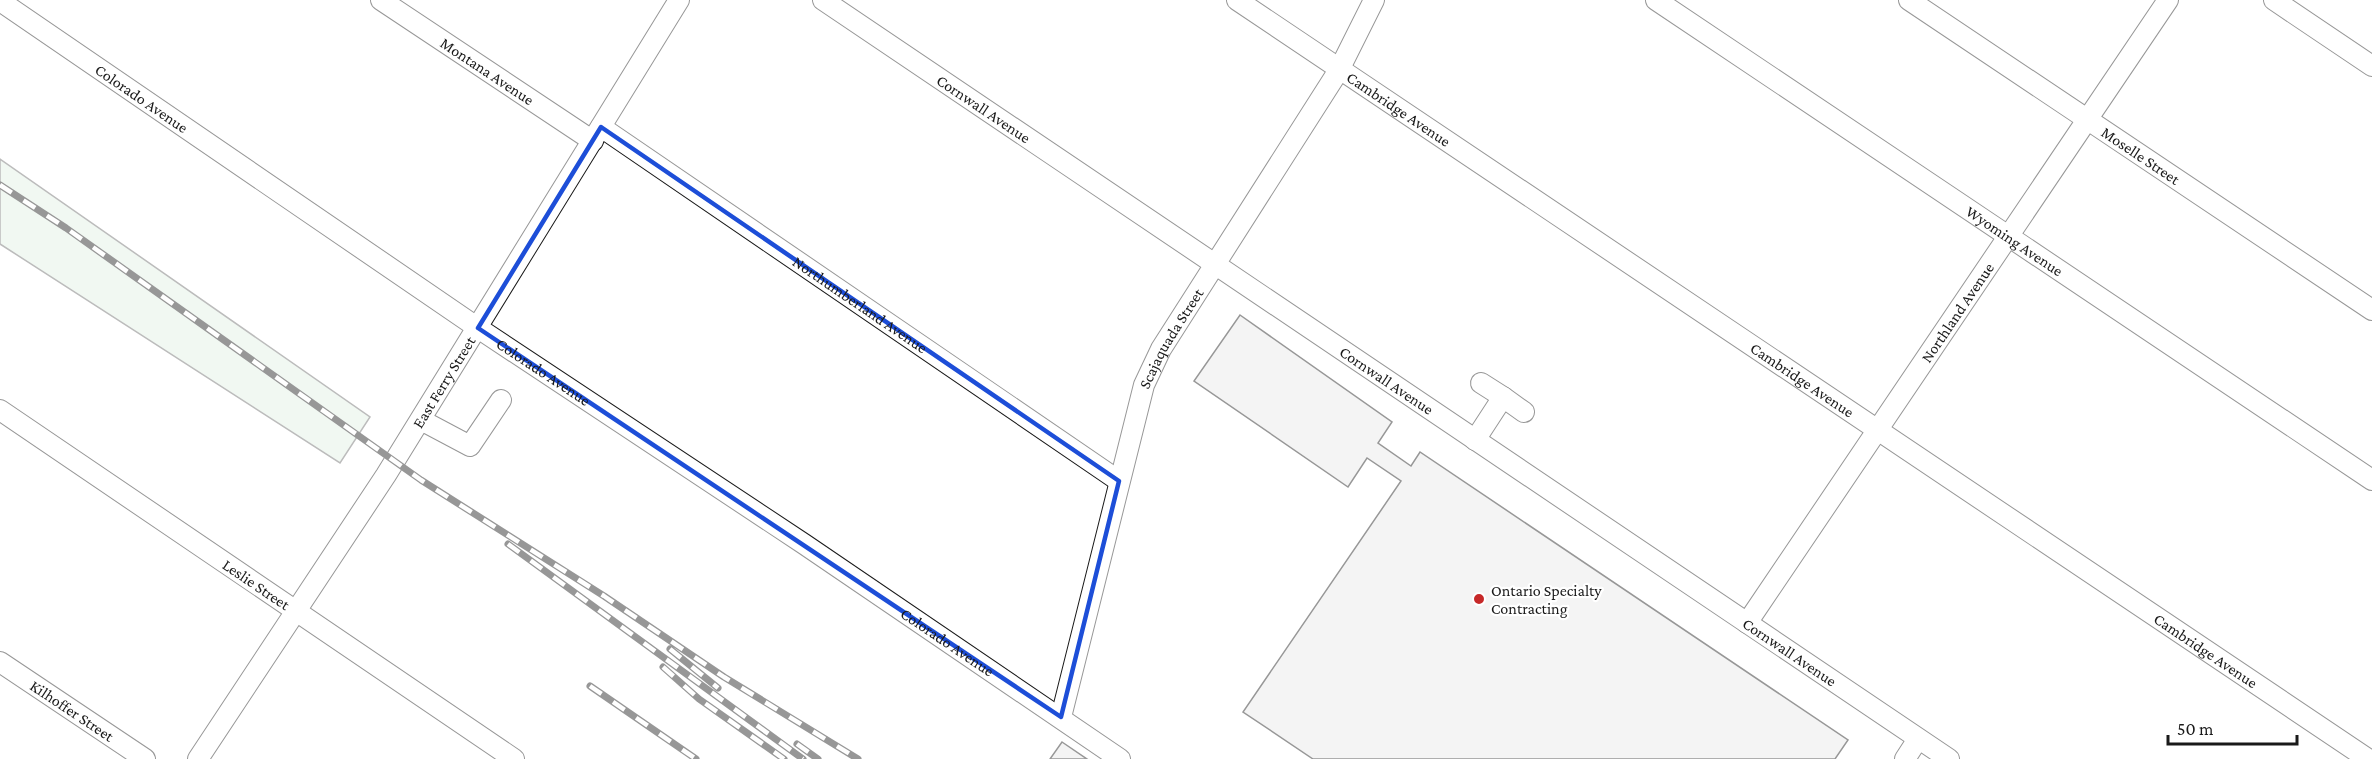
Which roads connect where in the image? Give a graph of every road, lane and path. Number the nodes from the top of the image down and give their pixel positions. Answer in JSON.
{"nodes":[{"id":1,"x":381,"y":0,"type":"edge"},
{"id":2,"x":679,"y":0,"type":"edge"},
{"id":3,"x":823,"y":0,"type":"edge"},
{"id":4,"x":1237,"y":0,"type":"edge"},
{"id":5,"x":1374,"y":0,"type":"edge"},
{"id":6,"x":1656,"y":0,"type":"edge"},
{"id":7,"x":1909,"y":0,"type":"edge"},
{"id":8,"x":2168,"y":0,"type":"edge"},
{"id":9,"x":2274,"y":0,"type":"edge"},
{"id":10,"x":0,"y":1,"type":"edge"},
{"id":11,"x":2372,"y":66,"type":"edge"},
{"id":12,"x":1339,"y":70,"type":"junction"},
{"id":13,"x":2085,"y":120,"type":"junction"},
{"id":14,"x":597,"y":134,"type":"junction"},
{"id":15,"x":2007,"y":236,"type":"junction"},
{"id":16,"x":1215,"y":265,"type":"junction"},
{"id":17,"x":2372,"y":310,"type":"edge"},
{"id":18,"x":478,"y":328,"type":"junction"},
{"id":19,"x":1481,"y":383,"type":"dead end"},
{"id":20,"x":1503,"y":397,"type":"junction"},
{"id":21,"x":501,"y":400,"type":"dead end"},
{"id":22,"x":0,"y":410,"type":"edge"},
{"id":23,"x":1524,"y":412,"type":"dead end"},
{"id":24,"x":421,"y":420,"type":"junction"},
{"id":25,"x":1877,"y":430,"type":"junction"},
{"id":26,"x":1474,"y":440,"type":"junction"},
{"id":27,"x":2372,"y":480,"type":"edge"},
{"id":28,"x":1119,"y":481,"type":"junction"},
{"id":29,"x":297,"y":611,"type":"junction"},
{"id":30,"x":1747,"y":623,"type":"junction"},
{"id":31,"x":0,"y":662,"type":"edge"},
{"id":32,"x":1061,"y":717,"type":"junction"},
{"id":33,"x":1918,"y":739,"type":"junction"},
{"id":34,"x":145,"y":759,"type":"edge"},
{"id":35,"x":198,"y":759,"type":"edge"},
{"id":36,"x":514,"y":759,"type":"edge"},
{"id":37,"x":1120,"y":759,"type":"edge"},
{"id":38,"x":1905,"y":759,"type":"edge"},
{"id":39,"x":1949,"y":759,"type":"edge"},
{"id":40,"x":2368,"y":759,"type":"edge"}],
"edges":[{"from":1,"to":14,"type":"street","name":"Montana Avenue"},
{"from":2,"to":14,"type":"street","name":"East Ferry Street"},
{"from":3,"to":16,"type":"street","name":"Cornwall Avenue"},
{"from":4,"to":12,"type":"street","name":"Cambridge Avenue"},
{"from":5,"to":12,"type":"street","name":"Scajaquada Street"},
{"from":6,"to":15,"type":"street","name":"Wyoming Avenue"},
{"from":7,"to":13,"type":"street","name":"Moselle Street"},
{"from":8,"to":13,"type":"street","name":"Northland Avenue"},
{"from":9,"to":11,"type":"street"},
{"from":10,"to":18,"type":"street","name":"Colorado Avenue"},
{"from":12,"to":16,"type":"street","name":"Scajaquada Street"},
{"from":12,"to":25,"type":"street","name":"Cambridge Avenue"},
{"from":13,"to":15,"type":"street","name":"Northland Avenue"},
{"from":13,"to":17,"type":"street","name":"Moselle Street"},
{"from":14,"to":18,"type":"street","name":"East Ferry Street"},
{"from":14,"to":28,"type":"street","name":"Northumberland Avenue"},
{"from":15,"to":25,"type":"street","name":"Northland Avenue"},
{"from":15,"to":27,"type":"street","name":"Wyoming Avenue"},
{"from":16,"to":26,"type":"street","name":"Cornwall Avenue"},
{"from":16,"to":28,"type":"street","name":"Scajaquada Street"},
{"from":18,"to":24,"type":"street","name":"East Ferry Street"},
{"from":18,"to":32,"type":"street","name":"Colorado Avenue"},
{"from":19,"to":20,"type":"street"},
{"from":20,"to":23,"type":"street"},
{"from":20,"to":26,"type":"street"},
{"from":21,"to":24,"type":"street"},
{"from":22,"to":29,"type":"street","name":"Leslie Street"},
{"from":24,"to":29,"type":"street","name":"East Ferry Street"},
{"from":25,"to":30,"type":"street","name":"Northland Avenue"},
{"from":25,"to":40,"type":"street","name":"Cambridge Avenue"},
{"from":26,"to":30,"type":"street","name":"Cornwall Avenue"},
{"from":28,"to":32,"type":"street","name":"Scajaquada Street"},
{"from":29,"to":35,"type":"street","name":"East Ferry Street"},
{"from":29,"to":36,"type":"street","name":"Leslie Street"},
{"from":30,"to":33,"type":"street","name":"Cornwall Avenue"},
{"from":31,"to":34,"type":"street","name":"Kilhoffer Street"},
{"from":32,"to":37,"type":"street","name":"Colorado Avenue"},
{"from":33,"to":38,"type":"street"},
{"from":33,"to":39,"type":"street","name":"Cornwall Avenue"}]}
